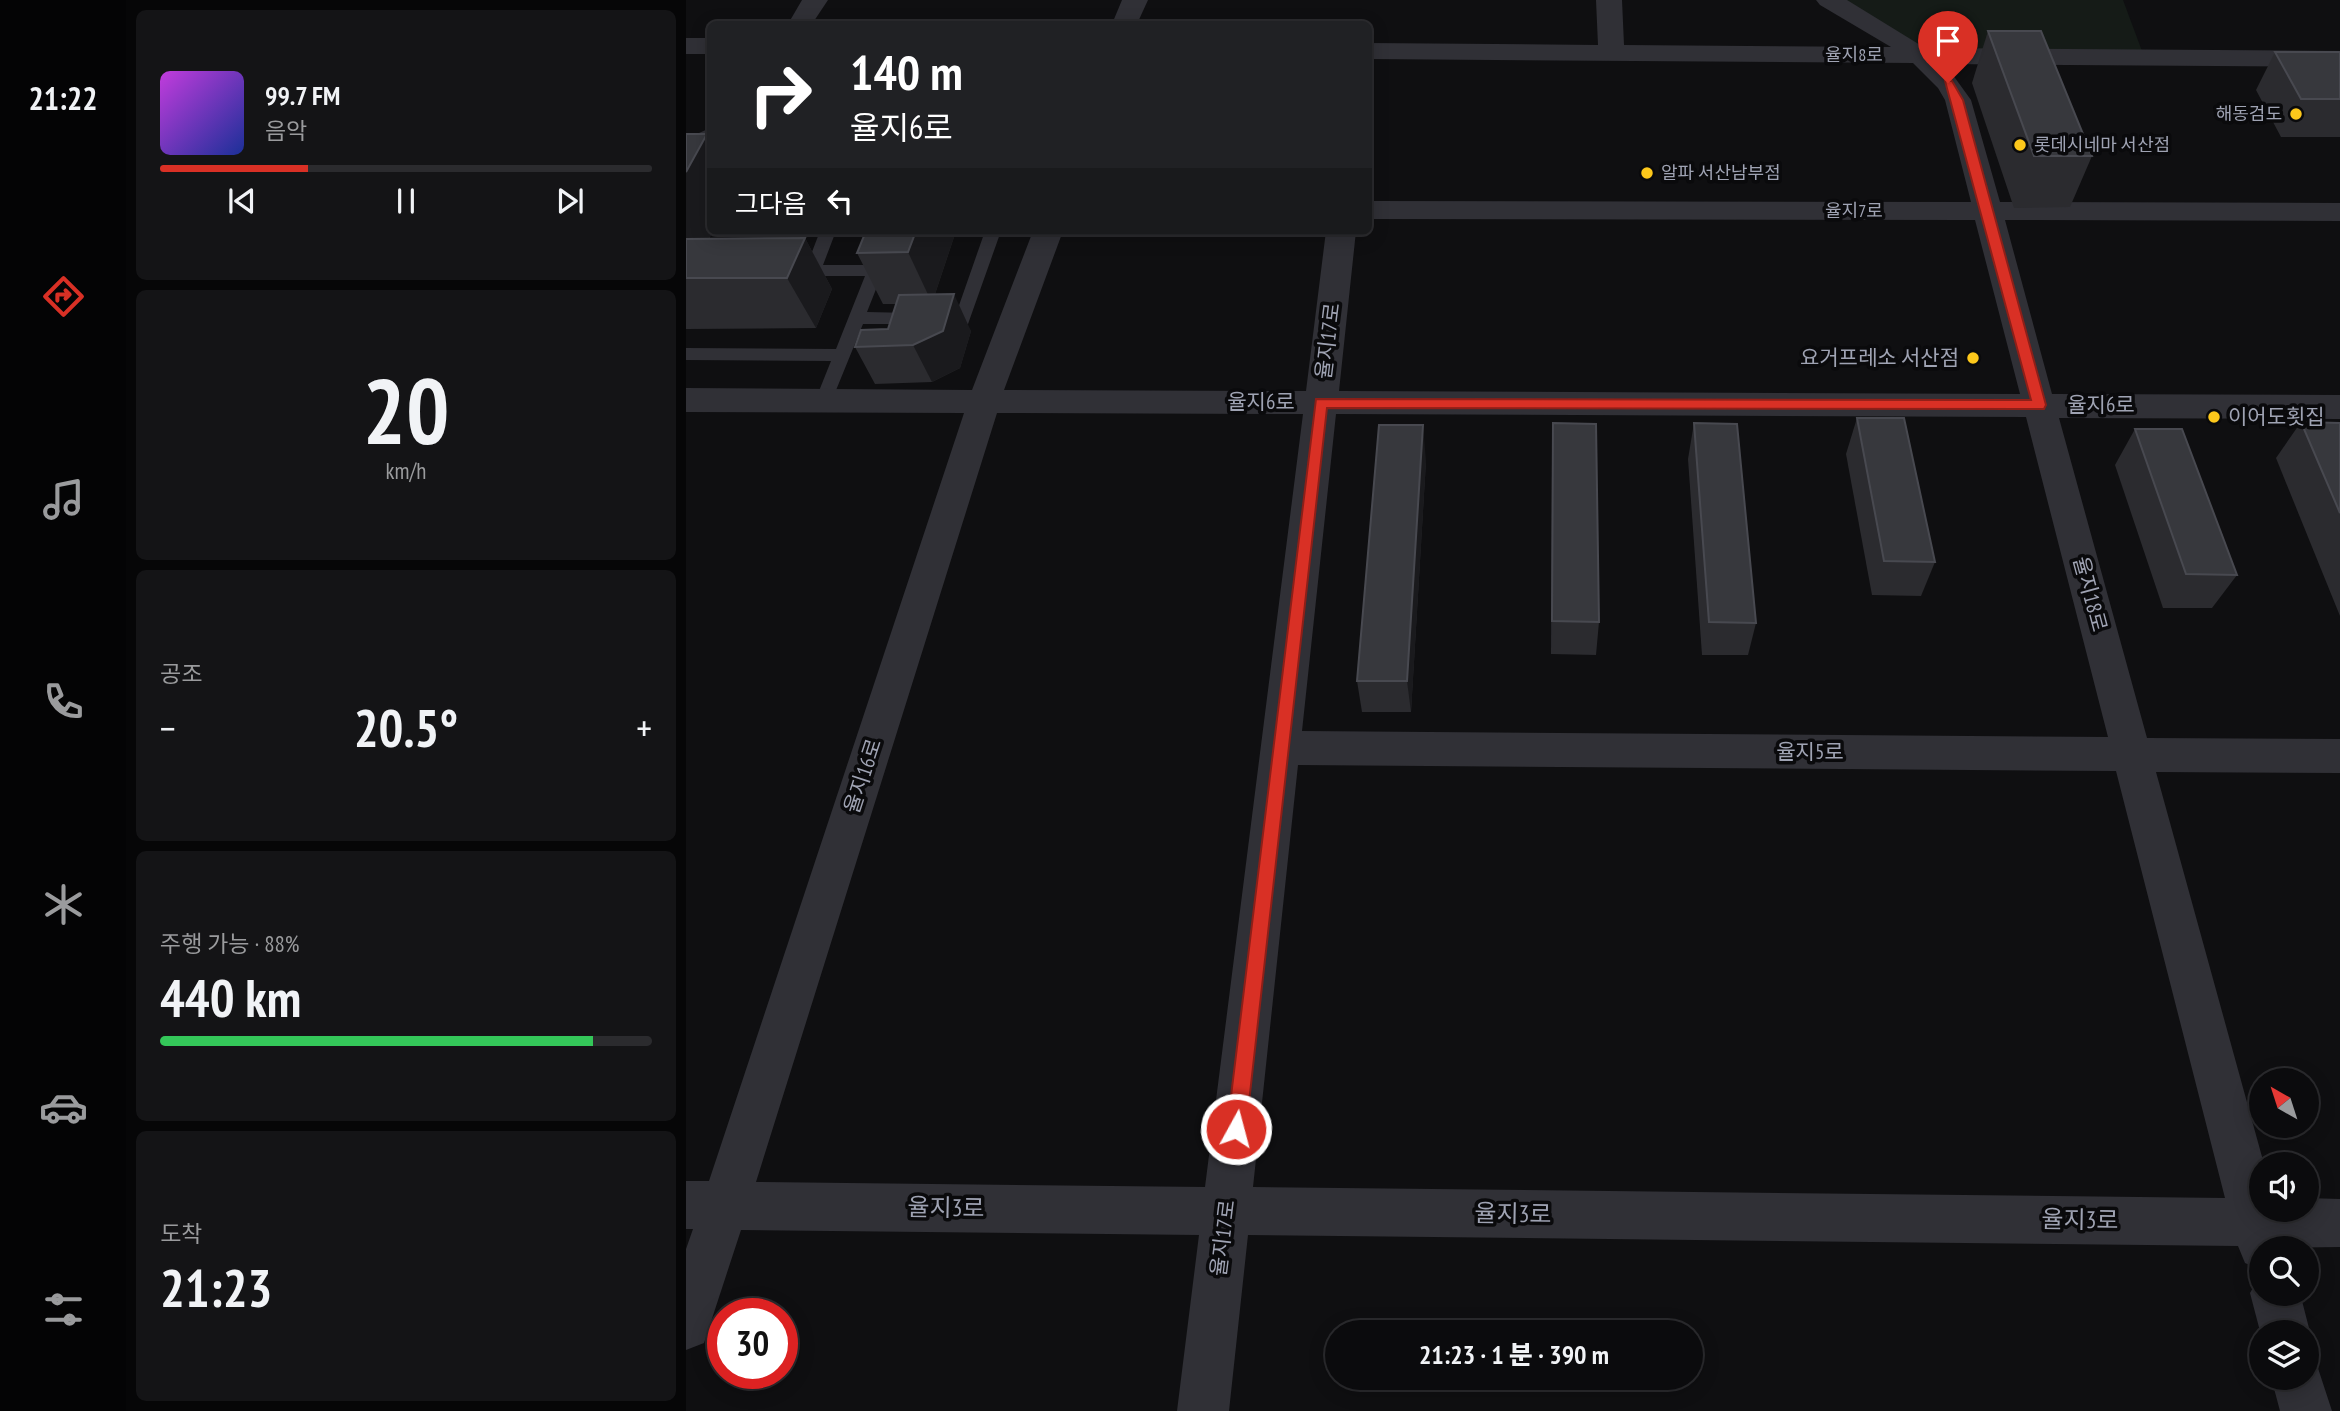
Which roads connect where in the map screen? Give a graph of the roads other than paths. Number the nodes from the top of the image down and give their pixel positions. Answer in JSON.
{"nodes":[{"id":1,"x":814,"y":0,"type":"edge"},
{"id":2,"x":1135,"y":0,"type":"edge"},
{"id":3,"x":1609,"y":0,"type":"edge"},
{"id":4,"x":1829,"y":0,"type":"edge"},
{"id":5,"x":802,"y":21,"type":"edge"},
{"id":6,"x":1126,"y":21,"type":"edge"},
{"id":7,"x":686,"y":46,"type":"edge"},
{"id":8,"x":707,"y":46,"type":"edge"},
{"id":9,"x":1372,"y":51,"type":"edge"},
{"id":10,"x":1611,"y":53,"type":"junction"},
{"id":11,"x":1917,"y":55,"type":"junction"},
{"id":12,"x":2340,"y":59,"type":"edge"},
{"id":13,"x":707,"y":134,"type":"edge"},
{"id":14,"x":686,"y":145,"type":"edge"},
{"id":15,"x":1372,"y":210,"type":"edge"},
{"id":16,"x":1989,"y":211,"type":"junction"},
{"id":17,"x":2340,"y":212,"type":"edge"},
{"id":18,"x":826,"y":235,"type":"edge"},
{"id":19,"x":889,"y":235,"type":"edge"},
{"id":20,"x":992,"y":235,"type":"edge"},
{"id":21,"x":1046,"y":235,"type":"edge"},
{"id":22,"x":1341,"y":235,"type":"edge"},
{"id":23,"x":876,"y":270,"type":"junction"},
{"id":24,"x":813,"y":271,"type":"junction"},
{"id":25,"x":776,"y":272,"type":"edge"},
{"id":26,"x":857,"y":318,"type":"junction"},
{"id":27,"x":686,"y":354,"type":"edge"},
{"id":28,"x":842,"y":355,"type":"junction"},
{"id":29,"x":686,"y":400,"type":"edge"},
{"id":30,"x":824,"y":401,"type":"junction"},
{"id":31,"x":984,"y":401,"type":"junction"},
{"id":32,"x":1321,"y":403,"type":"junction"},
{"id":33,"x":2039,"y":405,"type":"junction"},
{"id":34,"x":2340,"y":407,"type":"edge"},
{"id":35,"x":1280,"y":748,"type":"junction"},
{"id":36,"x":2133,"y":755,"type":"junction"},
{"id":37,"x":2340,"y":756,"type":"edge"},
{"id":38,"x":705,"y":1205,"type":"edge"},
{"id":39,"x":1227,"y":1211,"type":"junction"},
{"id":40,"x":2340,"y":1223,"type":"edge"},
{"id":41,"x":2260,"y":1235,"type":"edge"},
{"id":42,"x":686,"y":1325,"type":"edge"},
{"id":43,"x":2300,"y":1390,"type":"edge"},
{"id":44,"x":1203,"y":1411,"type":"edge"},
{"id":45,"x":2306,"y":1411,"type":"edge"}],
"edges":[{"from":1,"to":5,"type":"street"},
{"from":2,"to":6,"type":"street"},
{"from":3,"to":10,"type":"street"},
{"from":4,"to":11,"type":"street","name":"율지18로"},
{"from":7,"to":8,"type":"street"},
{"from":9,"to":10,"type":"street","name":"율지8로"},
{"from":10,"to":11,"type":"street","name":"율지8로"},
{"from":11,"to":12,"type":"street","name":"율지8로"},
{"from":11,"to":16,"type":"street","name":"율지18로"},
{"from":13,"to":14,"type":"lane"},
{"from":15,"to":16,"type":"street","name":"율지7로"},
{"from":16,"to":17,"type":"street","name":"율지7로"},
{"from":16,"to":33,"type":"street","name":"율지18로"},
{"from":18,"to":24,"type":"lane"},
{"from":19,"to":23,"type":"lane"},
{"from":20,"to":26,"type":"lane"},
{"from":21,"to":31,"type":"street","name":"율지16로"},
{"from":22,"to":32,"type":"street","name":"율지17로"},
{"from":23,"to":24,"type":"lane"},
{"from":23,"to":26,"type":"lane"},
{"from":24,"to":25,"type":"lane"},
{"from":26,"to":28,"type":"lane"},
{"from":27,"to":28,"type":"lane"},
{"from":28,"to":30,"type":"lane"},
{"from":29,"to":30,"type":"street","name":"율지6로"},
{"from":30,"to":31,"type":"street","name":"율지6로"},
{"from":31,"to":32,"type":"street","name":"율지6로"},
{"from":31,"to":38,"type":"street","name":"율지16로"},
{"from":32,"to":33,"type":"street","name":"율지6로"},
{"from":32,"to":35,"type":"street","name":"율지17로"},
{"from":33,"to":34,"type":"street","name":"율지6로"},
{"from":33,"to":36,"type":"street","name":"율지18로"},
{"from":35,"to":36,"type":"street","name":"율지5로"},
{"from":35,"to":39,"type":"street","name":"율지17로"},
{"from":36,"to":37,"type":"street","name":"율지5로"},
{"from":36,"to":41,"type":"street","name":"율지18로"},
{"from":38,"to":39,"type":"street","name":"율지3로"},
{"from":38,"to":42,"type":"street","name":"율지16로"},
{"from":39,"to":41,"type":"street","name":"율지3로"},
{"from":39,"to":44,"type":"street","name":"율지17로"},
{"from":40,"to":41,"type":"street","name":"율지3로"},
{"from":43,"to":45,"type":"street"}]}
